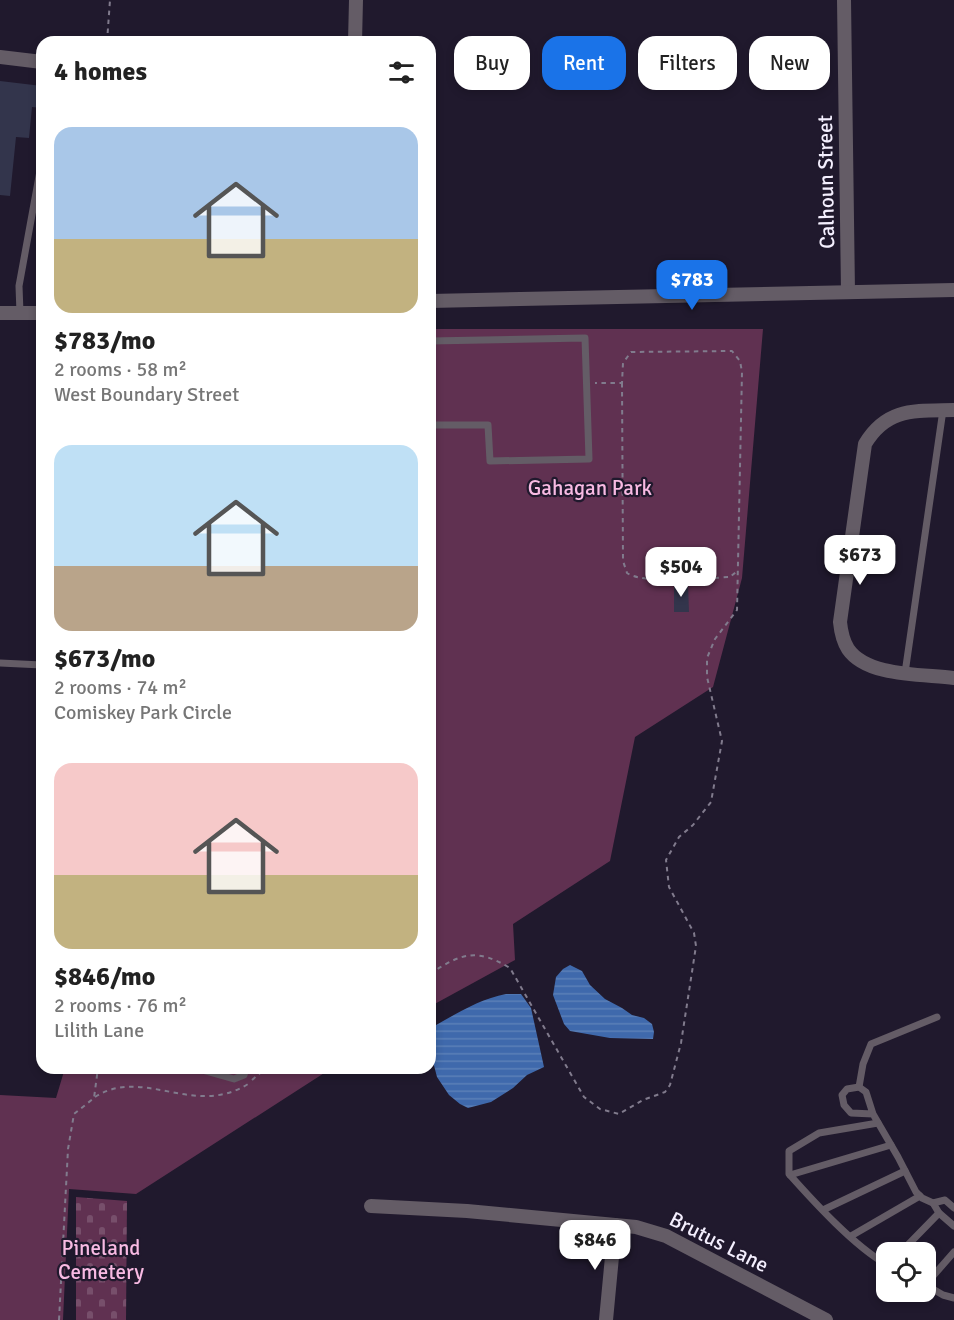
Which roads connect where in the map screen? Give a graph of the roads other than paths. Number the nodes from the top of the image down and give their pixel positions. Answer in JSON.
{"nodes":[{"id":1,"x":356,"y":0,"type":"edge"},
{"id":2,"x":844,"y":0,"type":"edge"},
{"id":3,"x":356,"y":36,"type":"edge"},
{"id":4,"x":0,"y":57,"type":"edge"},
{"id":5,"x":36,"y":61,"type":"edge"},
{"id":6,"x":36,"y":193,"type":"edge"},
{"id":7,"x":954,"y":290,"type":"edge"},
{"id":8,"x":848,"y":292,"type":"junction"},
{"id":9,"x":436,"y":301,"type":"edge"},
{"id":10,"x":0,"y":313,"type":"edge"},
{"id":11,"x":20,"y":313,"type":"junction"},
{"id":12,"x":36,"y":313,"type":"edge"},
{"id":13,"x":436,"y":341,"type":"edge"},
{"id":14,"x":949,"y":410,"type":"edge"},
{"id":15,"x":436,"y":425,"type":"edge"},
{"id":16,"x":0,"y":663,"type":"edge"},
{"id":17,"x":36,"y":664,"type":"edge"},
{"id":18,"x":906,"y":673,"type":"junction"},
{"id":19,"x":954,"y":678,"type":"edge"},
{"id":20,"x":937,"y":1017,"type":"dead end"},
{"id":21,"x":216,"y":1074,"type":"edge"},
{"id":22,"x":244,"y":1074,"type":"edge"},
{"id":23,"x":859,"y":1087,"type":"junction"},
{"id":24,"x":873,"y":1114,"type":"junction"},
{"id":25,"x":878,"y":1123,"type":"junction"},
{"id":26,"x":891,"y":1145,"type":"junction"},
{"id":27,"x":905,"y":1171,"type":"junction"},
{"id":28,"x":790,"y":1175,"type":"junction"},
{"id":29,"x":920,"y":1196,"type":"junction"},
{"id":30,"x":933,"y":1203,"type":"junction"},
{"id":31,"x":371,"y":1206,"type":"dead end"},
{"id":32,"x":954,"y":1208,"type":"edge"},
{"id":33,"x":823,"y":1210,"type":"junction"},
{"id":34,"x":939,"y":1213,"type":"junction"},
{"id":35,"x":615,"y":1225,"type":"junction"},
{"id":36,"x":954,"y":1226,"type":"edge"},
{"id":37,"x":851,"y":1236,"type":"junction"},
{"id":38,"x":911,"y":1242,"type":"edge"},
{"id":39,"x":954,"y":1252,"type":"edge"},
{"id":40,"x":876,"y":1258,"type":"edge"},
{"id":41,"x":936,"y":1273,"type":"edge"},
{"id":42,"x":936,"y":1291,"type":"edge"},
{"id":43,"x":954,"y":1298,"type":"edge"},
{"id":44,"x":606,"y":1320,"type":"edge"},
{"id":45,"x":826,"y":1320,"type":"edge"}],
"edges":[{"from":1,"to":3,"type":"street"},
{"from":2,"to":8,"type":"street","name":"Calhoun Street"},
{"from":4,"to":5,"type":"street"},
{"from":6,"to":11,"type":"lane"},
{"from":7,"to":8,"type":"street"},
{"from":8,"to":9,"type":"street"},
{"from":10,"to":11,"type":"street"},
{"from":11,"to":12,"type":"street"},
{"from":13,"to":15,"type":"lane"},
{"from":14,"to":18,"type":"lane"},
{"from":14,"to":18,"type":"street"},
{"from":16,"to":17,"type":"lane"},
{"from":18,"to":19,"type":"street"},
{"from":20,"to":23,"type":"lane"},
{"from":21,"to":22,"type":"lane"},
{"from":23,"to":24,"type":"lane"},
{"from":23,"to":24,"type":"lane"},
{"from":24,"to":25,"type":"lane"},
{"from":25,"to":26,"type":"lane"},
{"from":25,"to":28,"type":"lane"},
{"from":26,"to":27,"type":"lane"},
{"from":26,"to":28,"type":"lane"},
{"from":27,"to":29,"type":"lane"},
{"from":27,"to":33,"type":"lane"},
{"from":28,"to":33,"type":"lane"},
{"from":29,"to":30,"type":"lane"},
{"from":29,"to":37,"type":"lane"},
{"from":30,"to":32,"type":"lane"},
{"from":30,"to":34,"type":"lane"},
{"from":31,"to":35,"type":"street","name":"Brutus Lane"},
{"from":33,"to":37,"type":"lane"},
{"from":34,"to":36,"type":"lane"},
{"from":34,"to":38,"type":"lane"},
{"from":35,"to":44,"type":"street"},
{"from":35,"to":45,"type":"street","name":"Brutus Lane"},
{"from":37,"to":40,"type":"lane"},
{"from":39,"to":41,"type":"lane"},
{"from":42,"to":43,"type":"lane"}]}
